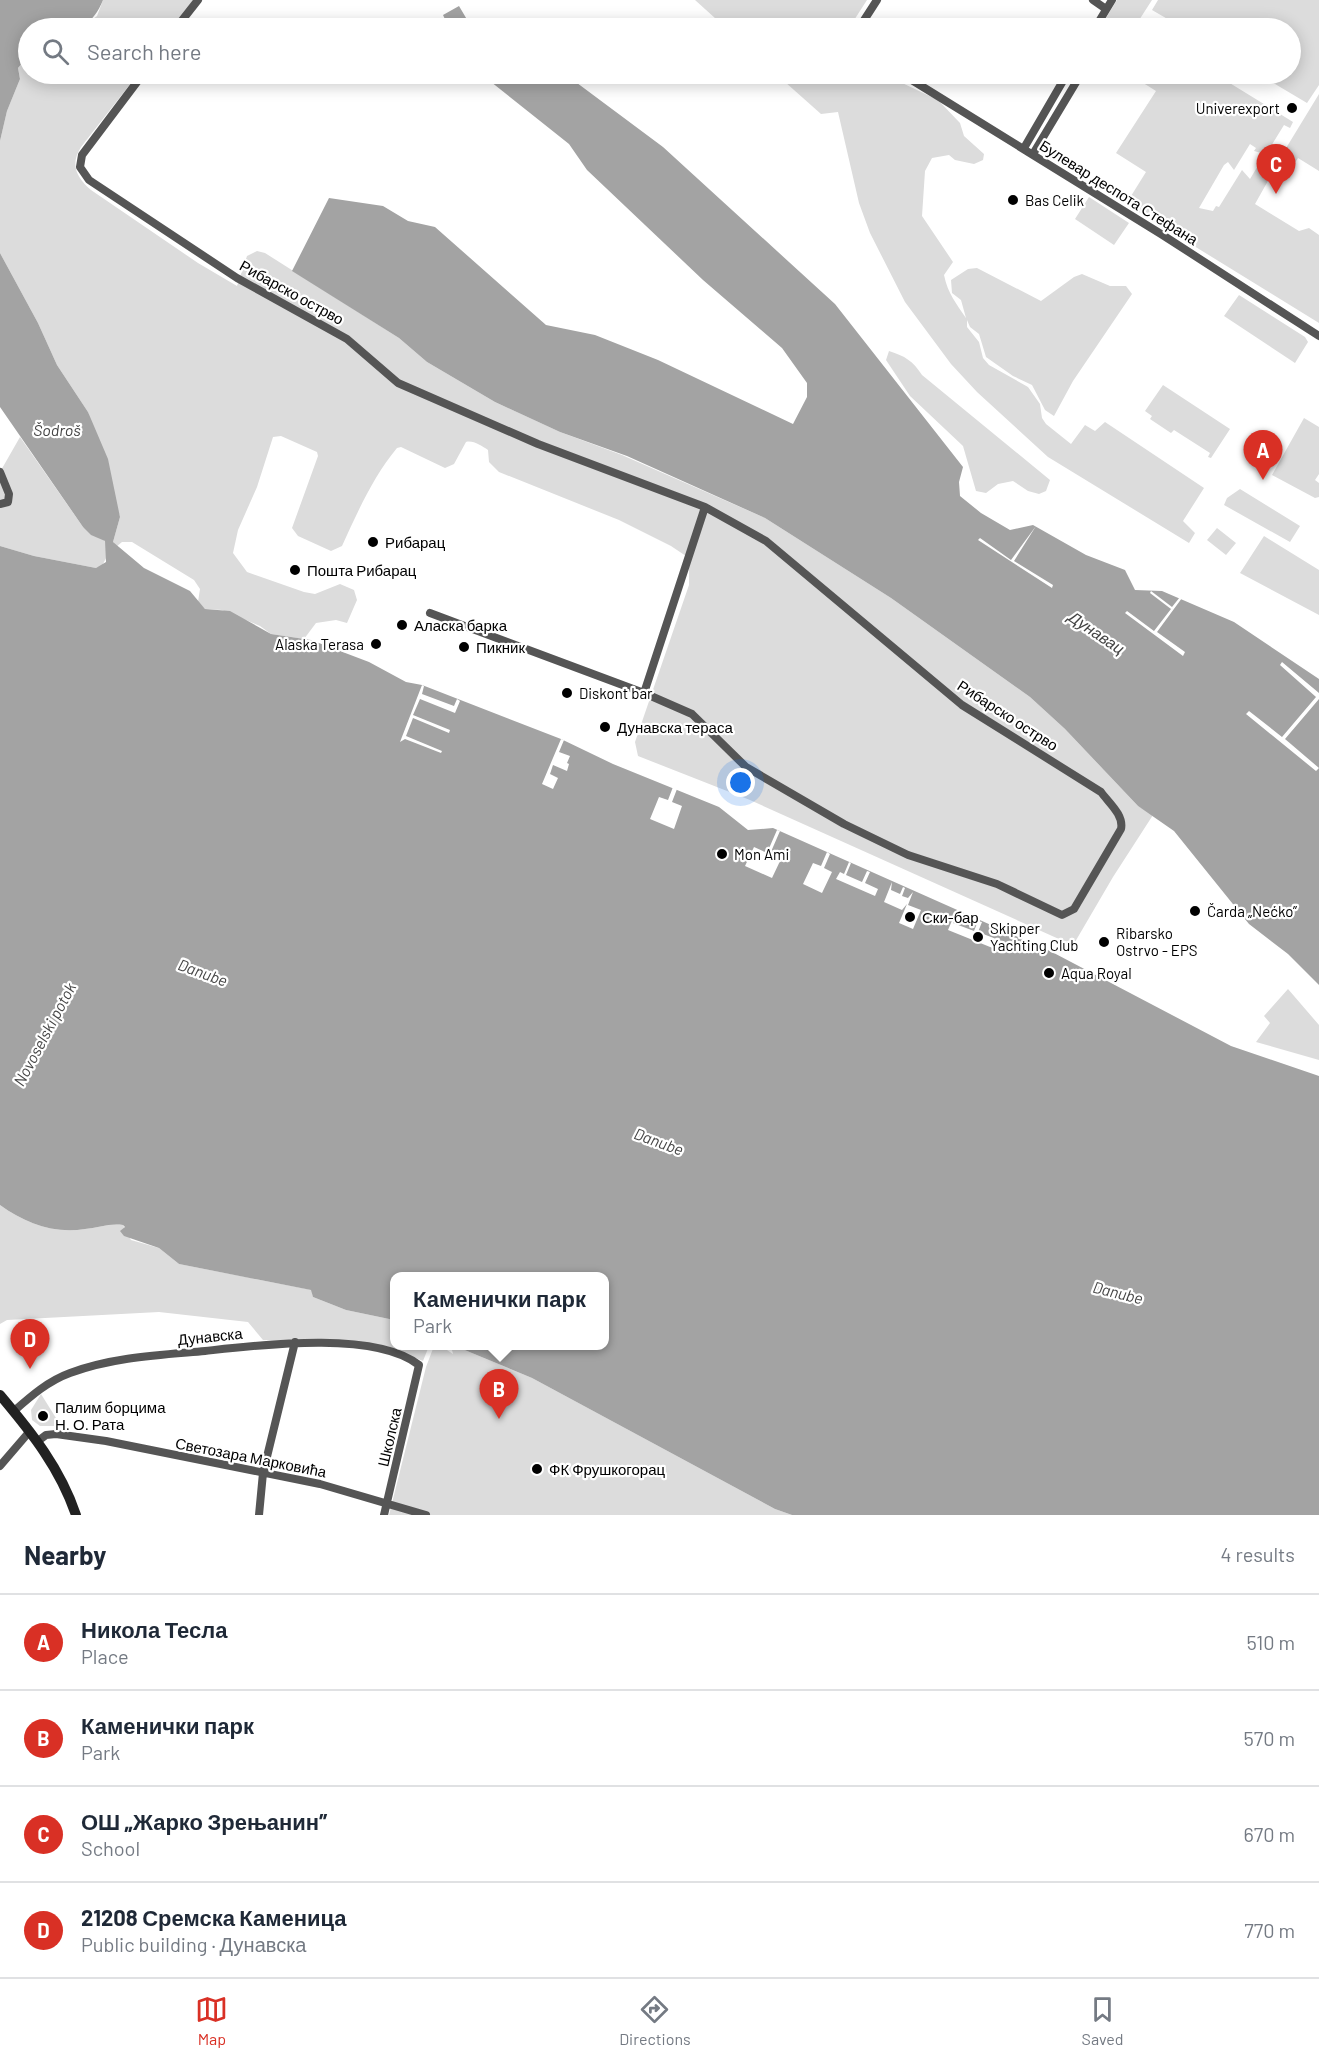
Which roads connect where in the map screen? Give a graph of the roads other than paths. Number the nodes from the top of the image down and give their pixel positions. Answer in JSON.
{"nodes":[{"id":1,"x":198,"y":0,"type":"edge"},
{"id":2,"x":877,"y":0,"type":"edge"},
{"id":3,"x":1093,"y":0,"type":"edge"},
{"id":4,"x":1112,"y":0,"type":"edge"},
{"id":5,"x":1106,"y":9,"type":"junction"},
{"id":6,"x":184,"y":18,"type":"edge"},
{"id":7,"x":865,"y":18,"type":"edge"},
{"id":8,"x":1101,"y":18,"type":"edge"},
{"id":9,"x":135,"y":84,"type":"edge"},
{"id":10,"x":918,"y":84,"type":"edge"},
{"id":11,"x":1061,"y":84,"type":"edge"},
{"id":12,"x":1075,"y":84,"type":"edge"},
{"id":13,"x":1024,"y":148,"type":"junction"},
{"id":14,"x":1033,"y":154,"type":"junction"},
{"id":15,"x":1319,"y":336,"type":"edge"},
{"id":16,"x":0,"y":472,"type":"edge"},
{"id":17,"x":0,"y":504,"type":"edge"},
{"id":18,"x":705,"y":507,"type":"junction"},
{"id":19,"x":430,"y":613,"type":"dead end"},
{"id":20,"x":644,"y":693,"type":"junction"},
{"id":21,"x":295,"y":1342,"type":"junction"},
{"id":22,"x":419,"y":1365,"type":"joint"},
{"id":23,"x":0,"y":1395,"type":"edge"},
{"id":24,"x":14,"y":1411,"type":"junction"},
{"id":25,"x":30,"y":1431,"type":"junction"},
{"id":26,"x":38,"y":1441,"type":"junction"},
{"id":27,"x":0,"y":1466,"type":"edge"},
{"id":28,"x":263,"y":1473,"type":"junction"},
{"id":29,"x":387,"y":1504,"type":"junction"},
{"id":30,"x":76,"y":1515,"type":"edge"},
{"id":31,"x":259,"y":1515,"type":"edge"},
{"id":32,"x":384,"y":1515,"type":"edge"},
{"id":33,"x":426,"y":1515,"type":"edge"}],
"edges":[{"from":1,"to":6,"type":"street"},
{"from":2,"to":7,"type":"street"},
{"from":3,"to":5,"type":"street"},
{"from":4,"to":5,"type":"street"},
{"from":5,"to":8,"type":"street"},
{"from":9,"to":18,"type":"street","name":"Рибарско острво"},
{"from":10,"to":13,"type":"street","name":"Булевар деспота Стефана"},
{"from":11,"to":13,"type":"street"},
{"from":12,"to":14,"type":"street"},
{"from":13,"to":14,"type":"street","name":"Булевар деспота Стефана"},
{"from":14,"to":15,"type":"street","name":"Булевар деспота Стефана"},
{"from":16,"to":17,"type":"street"},
{"from":18,"to":20,"type":"street"},
{"from":18,"to":20,"type":"street","name":"Рибарско острво"},
{"from":19,"to":20,"type":"street"},
{"from":21,"to":22,"type":"street","name":"Дунавска"},
{"from":21,"to":24,"type":"street","name":"Дунавска"},
{"from":21,"to":28,"type":"street"},
{"from":22,"to":29,"type":"street","name":"Школска"},
{"from":23,"to":24,"type":"main road"},
{"from":24,"to":25,"type":"main road"},
{"from":25,"to":26,"type":"main road"},
{"from":25,"to":27,"type":"street"},
{"from":26,"to":28,"type":"street","name":"Светозара Марковића"},
{"from":26,"to":30,"type":"main road"},
{"from":28,"to":29,"type":"street","name":"Светозара Марковића"},
{"from":28,"to":31,"type":"street"},
{"from":29,"to":32,"type":"street","name":"Школска"},
{"from":29,"to":33,"type":"street","name":"Светозара Марковића"}]}
